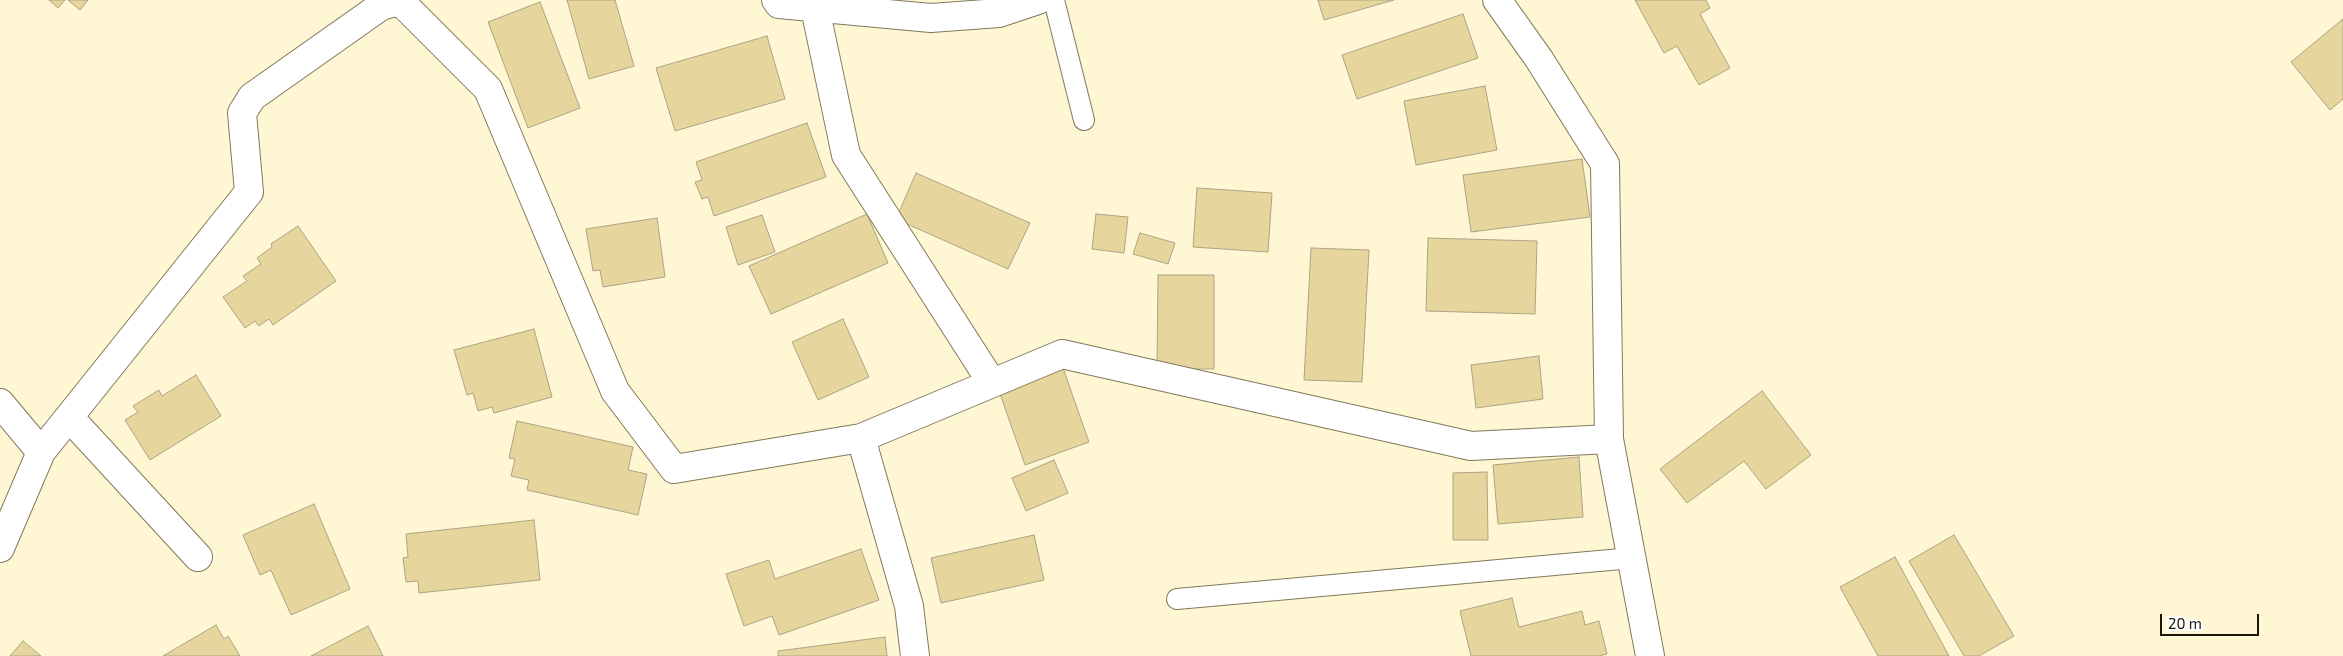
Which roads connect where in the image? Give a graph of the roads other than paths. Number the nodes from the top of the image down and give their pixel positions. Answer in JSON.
{"nodes":[{"id":1,"x":776,"y":0,"type":"edge"},
{"id":2,"x":1038,"y":0,"type":"edge"},
{"id":3,"x":1054,"y":0,"type":"edge"},
{"id":4,"x":1497,"y":0,"type":"edge"},
{"id":5,"x":397,"y":1,"type":"edge"},
{"id":6,"x":815,"y":8,"type":"junction"},
{"id":7,"x":1084,"y":120,"type":"dead end"},
{"id":8,"x":992,"y":383,"type":"junction"},
{"id":9,"x":0,"y":403,"type":"edge"},
{"id":10,"x":69,"y":416,"type":"junction"},
{"id":11,"x":860,"y":438,"type":"junction"},
{"id":12,"x":1609,"y":439,"type":"junction"},
{"id":13,"x":41,"y":452,"type":"junction"},
{"id":14,"x":0,"y":548,"type":"edge"},
{"id":15,"x":198,"y":557,"type":"dead end"},
{"id":16,"x":1632,"y":558,"type":"junction"},
{"id":17,"x":1177,"y":599,"type":"dead end"},
{"id":18,"x":915,"y":656,"type":"edge"},
{"id":19,"x":1650,"y":656,"type":"edge"}],
"edges":[{"from":1,"to":6,"type":"street"},
{"from":2,"to":6,"type":"street"},
{"from":3,"to":7,"type":"lane"},
{"from":4,"to":12,"type":"street"},
{"from":5,"to":10,"type":"street"},
{"from":5,"to":11,"type":"street"},
{"from":6,"to":8,"type":"street"},
{"from":8,"to":11,"type":"street"},
{"from":8,"to":12,"type":"street"},
{"from":9,"to":13,"type":"street"},
{"from":10,"to":13,"type":"street"},
{"from":10,"to":15,"type":"street"},
{"from":11,"to":18,"type":"street"},
{"from":12,"to":16,"type":"street"},
{"from":13,"to":14,"type":"street"},
{"from":16,"to":17,"type":"lane"},
{"from":16,"to":19,"type":"street"}]}
